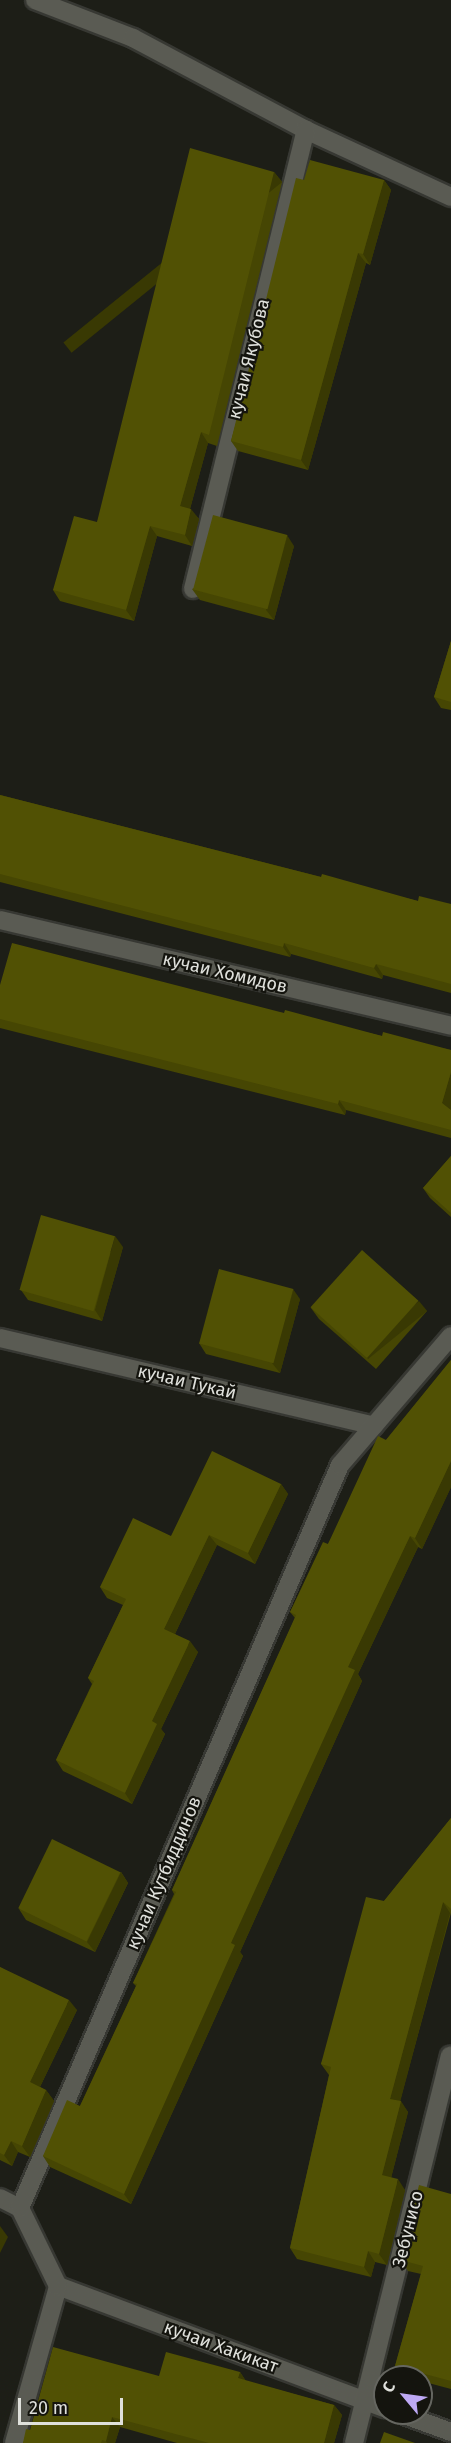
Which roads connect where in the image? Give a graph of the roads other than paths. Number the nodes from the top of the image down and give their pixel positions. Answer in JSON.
{"nodes":[{"id":1,"x":35,"y":0,"type":"edge"},
{"id":2,"x":306,"y":130,"type":"junction"},
{"id":3,"x":451,"y":197,"type":"edge"},
{"id":4,"x":193,"y":589,"type":"edge"},
{"id":5,"x":0,"y":920,"type":"edge"},
{"id":6,"x":451,"y":1026,"type":"edge"},
{"id":7,"x":451,"y":1336,"type":"edge"},
{"id":8,"x":0,"y":1338,"type":"edge"},
{"id":9,"x":374,"y":1426,"type":"junction"},
{"id":10,"x":450,"y":2056,"type":"edge"},
{"id":11,"x":0,"y":2198,"type":"edge"},
{"id":12,"x":20,"y":2208,"type":"junction"},
{"id":13,"x":58,"y":2286,"type":"junction"},
{"id":14,"x":366,"y":2401,"type":"junction"},
{"id":15,"x":373,"y":2404,"type":"edge"},
{"id":16,"x":432,"y":2425,"type":"edge"},
{"id":17,"x":451,"y":2432,"type":"edge"},
{"id":18,"x":14,"y":2443,"type":"edge"},
{"id":19,"x":354,"y":2443,"type":"edge"}],
"edges":[{"from":1,"to":2,"type":"street"},
{"from":2,"to":3,"type":"street"},
{"from":2,"to":4,"type":"street","name":"кучаи Якубова"},
{"from":5,"to":6,"type":"street","name":"кучаи Хомидов"},
{"from":7,"to":9,"type":"street","name":"кучаи Кутбиддинов"},
{"from":8,"to":9,"type":"street","name":"кучаи Тукай"},
{"from":9,"to":12,"type":"street","name":"кучаи Кутбиддинов"},
{"from":10,"to":14,"type":"street","name":"Зебунисо"},
{"from":11,"to":12,"type":"street"},
{"from":12,"to":13,"type":"street"},
{"from":13,"to":14,"type":"street","name":"кучаи Хакикат"},
{"from":13,"to":18,"type":"street"},
{"from":14,"to":15,"type":"street","name":"кучаи Хакикат"},
{"from":14,"to":19,"type":"street","name":"Зебунисо"},
{"from":16,"to":17,"type":"street"}]}
